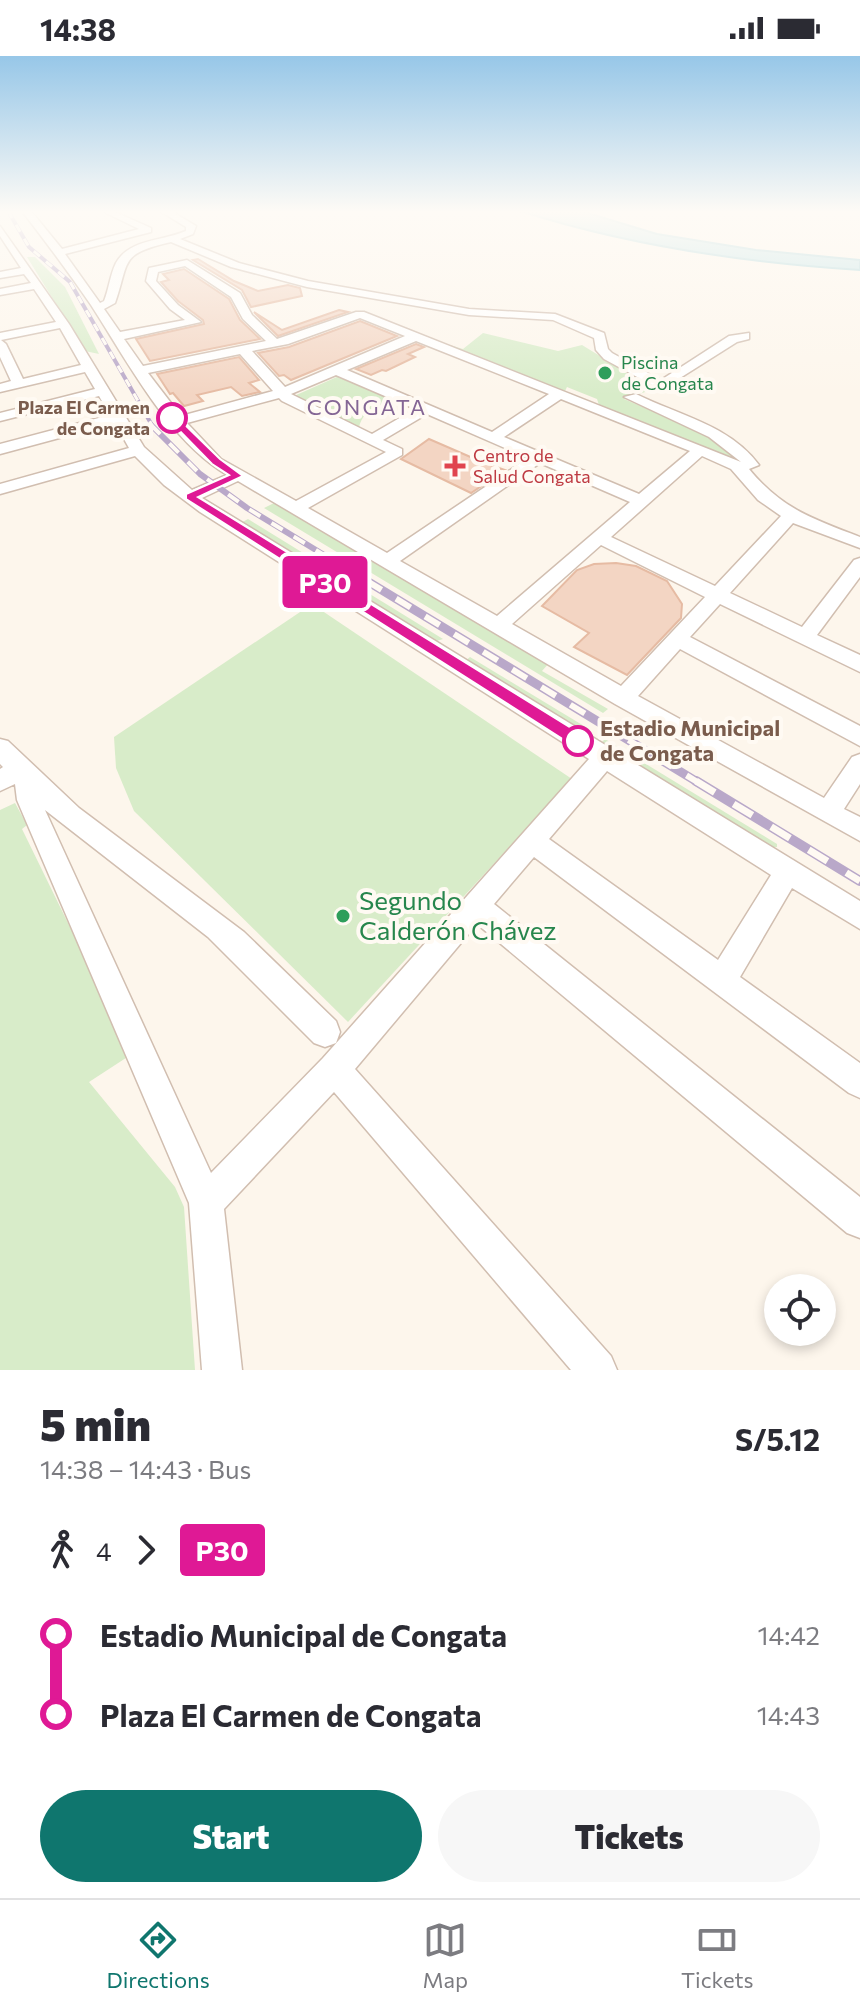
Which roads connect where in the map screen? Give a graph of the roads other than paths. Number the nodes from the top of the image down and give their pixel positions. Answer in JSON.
{"nodes":[{"id":1,"x":29,"y":272,"type":"edge"},
{"id":2,"x":75,"y":272,"type":"edge"},
{"id":3,"x":119,"y":272,"type":"edge"},
{"id":4,"x":153,"y":272,"type":"edge"},
{"id":5,"x":200,"y":272,"type":"edge"},
{"id":6,"x":263,"y":272,"type":"edge"},
{"id":7,"x":38,"y":285,"type":"junction"},
{"id":8,"x":0,"y":292,"type":"edge"},
{"id":9,"x":100,"y":307,"type":"junction"},
{"id":10,"x":63,"y":324,"type":"junction"},
{"id":11,"x":118,"y":336,"type":"junction"},
{"id":12,"x":416,"y":336,"type":"junction"},
{"id":13,"x":745,"y":336,"type":"dead end"},
{"id":14,"x":0,"y":337,"type":"edge"},
{"id":15,"x":275,"y":343,"type":"junction"},
{"id":16,"x":0,"y":344,"type":"edge"},
{"id":17,"x":243,"y":349,"type":"junction"},
{"id":18,"x":4,"y":362,"type":"edge"},
{"id":19,"x":90,"y":367,"type":"junction"},
{"id":20,"x":139,"y":371,"type":"junction"},
{"id":21,"x":338,"y":371,"type":"junction"},
{"id":22,"x":19,"y":384,"type":"junction"},
{"id":23,"x":0,"y":388,"type":"edge"},
{"id":24,"x":105,"y":391,"type":"junction"},
{"id":25,"x":280,"y":391,"type":"junction"},
{"id":26,"x":559,"y":394,"type":"junction"},
{"id":27,"x":631,"y":397,"type":"dead end"},
{"id":28,"x":427,"y":408,"type":"junction"},
{"id":29,"x":0,"y":417,"type":"edge"},
{"id":30,"x":121,"y":417,"type":"junction"},
{"id":31,"x":176,"y":422,"type":"junction"},
{"id":32,"x":494,"y":437,"type":"junction"},
{"id":33,"x":372,"y":440,"type":"junction"},
{"id":34,"x":0,"y":449,"type":"edge"},
{"id":35,"x":701,"y":449,"type":"junction"},
{"id":36,"x":138,"y":450,"type":"junction"},
{"id":37,"x":539,"y":457,"type":"junction"},
{"id":38,"x":237,"y":476,"type":"junction"},
{"id":39,"x":747,"y":477,"type":"junction"},
{"id":40,"x":2,"y":485,"type":"edge"},
{"id":41,"x":190,"y":497,"type":"junction"},
{"id":42,"x":641,"y":501,"type":"junction"},
{"id":43,"x":296,"y":508,"type":"junction"},
{"id":44,"x":790,"y":516,"type":"junction"},
{"id":45,"x":598,"y":537,"type":"junction"},
{"id":46,"x":860,"y":543,"type":"edge"},
{"id":47,"x":388,"y":561,"type":"junction"},
{"id":48,"x":860,"y":564,"type":"edge"},
{"id":49,"x":719,"y":593,"type":"junction"},
{"id":50,"x":499,"y":625,"type":"junction"},
{"id":51,"x":805,"y":637,"type":"junction"},
{"id":52,"x":677,"y":639,"type":"junction"},
{"id":53,"x":860,"y":664,"type":"edge"},
{"id":54,"x":623,"y":698,"type":"junction"},
{"id":55,"x":860,"y":737,"type":"edge"},
{"id":56,"x":0,"y":748,"type":"edge"},
{"id":57,"x":605,"y":757,"type":"junction"},
{"id":58,"x":860,"y":764,"type":"edge"},
{"id":59,"x":15,"y":777,"type":"edge"},
{"id":60,"x":829,"y":811,"type":"junction"},
{"id":61,"x":860,"y":830,"type":"edge"},
{"id":62,"x":533,"y":842,"type":"junction"},
{"id":63,"x":788,"y":871,"type":"junction"},
{"id":64,"x":476,"y":906,"type":"junction"},
{"id":65,"x":860,"y":916,"type":"edge"},
{"id":66,"x":721,"y":982,"type":"junction"},
{"id":67,"x":325,"y":1032,"type":"dead end"},
{"id":68,"x":334,"y":1069,"type":"junction"},
{"id":69,"x":860,"y":1082,"type":"edge"},
{"id":70,"x":206,"y":1203,"type":"junction"},
{"id":71,"x":860,"y":1220,"type":"edge"},
{"id":72,"x":222,"y":1370,"type":"edge"},
{"id":73,"x":597,"y":1370,"type":"edge"}],
"edges":[{"from":1,"to":7,"type":"street"},
{"from":2,"to":9,"type":"street"},
{"from":3,"to":9,"type":"street"},
{"from":4,"to":11,"type":"street"},
{"from":5,"to":15,"type":"street"},
{"from":6,"to":13,"type":"street"},
{"from":7,"to":8,"type":"street"},
{"from":7,"to":10,"type":"street"},
{"from":9,"to":11,"type":"street"},
{"from":10,"to":14,"type":"street"},
{"from":10,"to":19,"type":"street"},
{"from":11,"to":20,"type":"street"},
{"from":12,"to":15,"type":"street"},
{"from":12,"to":21,"type":"street"},
{"from":12,"to":26,"type":"street"},
{"from":15,"to":17,"type":"street"},
{"from":16,"to":18,"type":"street"},
{"from":17,"to":20,"type":"street"},
{"from":17,"to":25,"type":"street"},
{"from":18,"to":22,"type":"street"},
{"from":19,"to":22,"type":"street"},
{"from":19,"to":24,"type":"street"},
{"from":20,"to":31,"type":"street"},
{"from":21,"to":25,"type":"street"},
{"from":21,"to":28,"type":"street"},
{"from":22,"to":23,"type":"street"},
{"from":24,"to":29,"type":"street"},
{"from":24,"to":30,"type":"street"},
{"from":25,"to":31,"type":"street"},
{"from":25,"to":33,"type":"street"},
{"from":26,"to":32,"type":"street"},
{"from":26,"to":35,"type":"street"},
{"from":27,"to":39,"type":"street"},
{"from":28,"to":32,"type":"street"},
{"from":28,"to":33,"type":"street"},
{"from":30,"to":34,"type":"street"},
{"from":30,"to":36,"type":"street"},
{"from":31,"to":38,"type":"street"},
{"from":32,"to":37,"type":"street"},
{"from":33,"to":43,"type":"street"},
{"from":35,"to":39,"type":"street"},
{"from":35,"to":42,"type":"street"},
{"from":36,"to":40,"type":"street"},
{"from":36,"to":41,"type":"street"},
{"from":37,"to":42,"type":"street"},
{"from":37,"to":47,"type":"street"},
{"from":38,"to":41,"type":"street"},
{"from":38,"to":43,"type":"street"},
{"from":39,"to":44,"type":"street"},
{"from":41,"to":57,"type":"street"},
{"from":42,"to":45,"type":"street"},
{"from":43,"to":47,"type":"street"},
{"from":44,"to":46,"type":"street"},
{"from":44,"to":49,"type":"street"},
{"from":45,"to":49,"type":"street"},
{"from":45,"to":50,"type":"street"},
{"from":47,"to":50,"type":"street"},
{"from":48,"to":51,"type":"street"},
{"from":49,"to":51,"type":"street"},
{"from":49,"to":52,"type":"street"},
{"from":50,"to":54,"type":"street"},
{"from":51,"to":53,"type":"street"},
{"from":52,"to":54,"type":"street"},
{"from":52,"to":55,"type":"street"},
{"from":54,"to":60,"type":"street"},
{"from":56,"to":59,"type":"street"},
{"from":57,"to":62,"type":"street"},
{"from":57,"to":63,"type":"street"},
{"from":58,"to":60,"type":"street"},
{"from":59,"to":67,"type":"street"},
{"from":59,"to":70,"type":"street"},
{"from":60,"to":61,"type":"street"},
{"from":62,"to":64,"type":"street"},
{"from":62,"to":66,"type":"street"},
{"from":63,"to":65,"type":"street"},
{"from":63,"to":66,"type":"street"},
{"from":64,"to":68,"type":"street"},
{"from":64,"to":71,"type":"street"},
{"from":66,"to":69,"type":"street"},
{"from":68,"to":70,"type":"street"},
{"from":68,"to":73,"type":"street"},
{"from":70,"to":72,"type":"street"}]}
